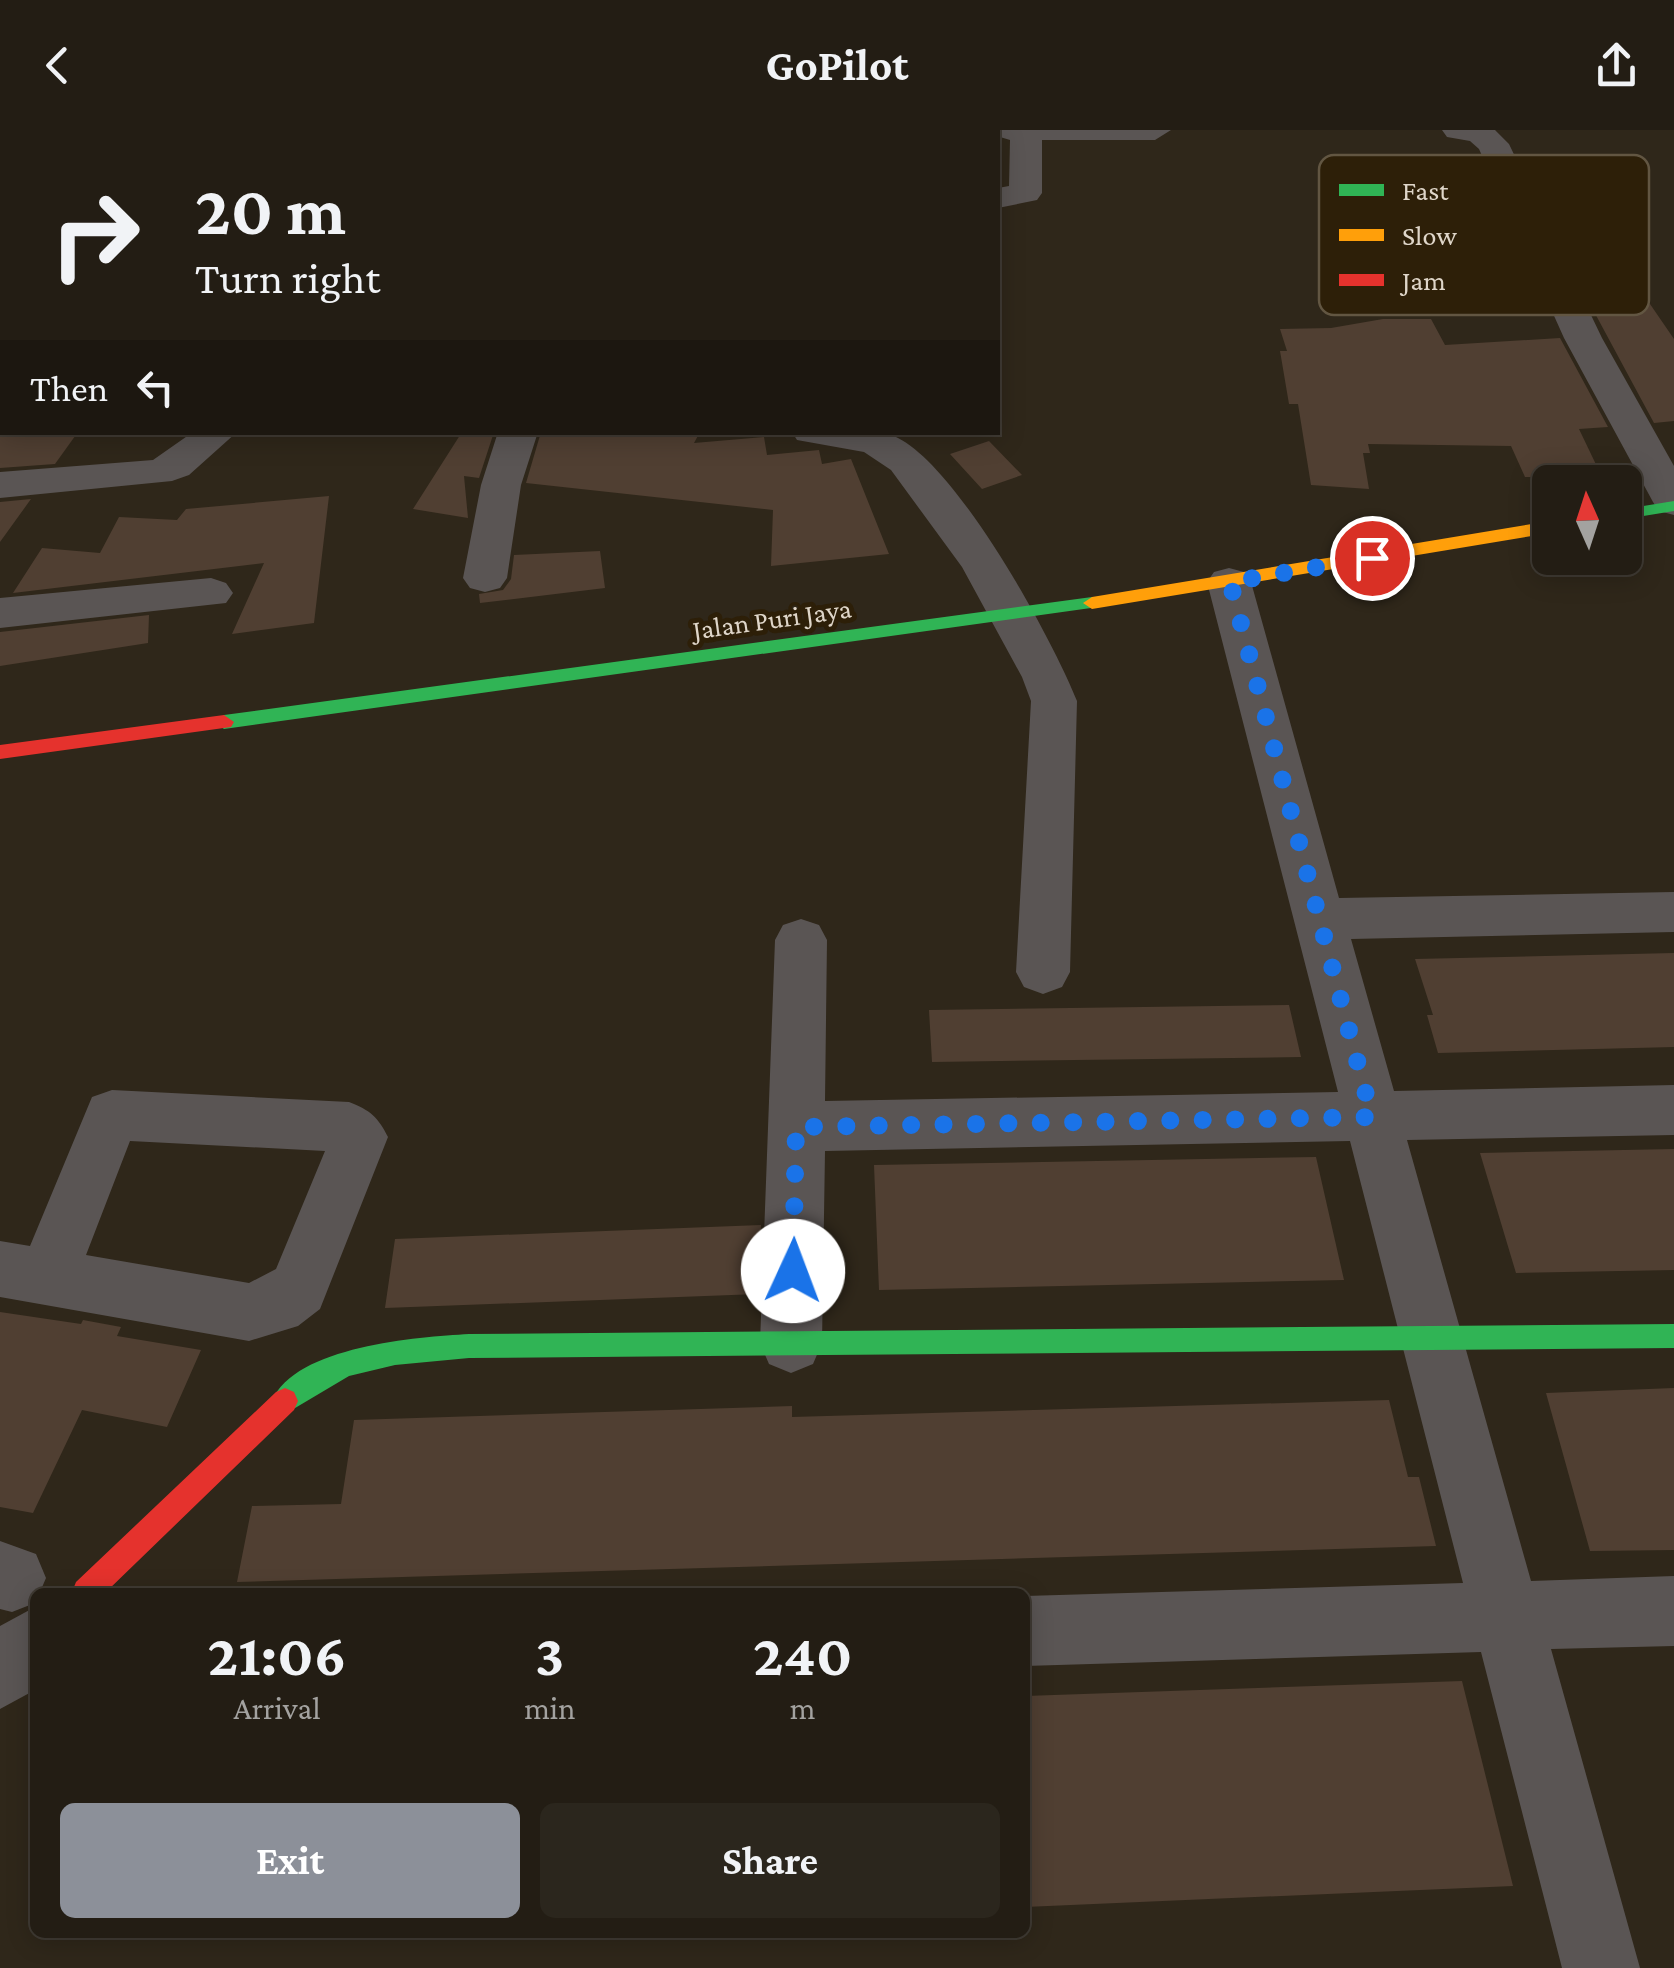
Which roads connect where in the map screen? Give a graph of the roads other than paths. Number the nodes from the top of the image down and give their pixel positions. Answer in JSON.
{"nodes":[{"id":1,"x":1154,"y":130,"type":"edge"},
{"id":2,"x":1458,"y":130,"type":"edge"},
{"id":3,"x":1015,"y":131,"type":"edge"},
{"id":4,"x":1498,"y":155,"type":"edge"},
{"id":5,"x":1000,"y":198,"type":"edge"},
{"id":6,"x":1572,"y":315,"type":"edge"},
{"id":7,"x":214,"y":435,"type":"edge"},
{"id":8,"x":517,"y":435,"type":"edge"},
{"id":9,"x":843,"y":435,"type":"edge"},
{"id":10,"x":886,"y":439,"type":"edge"},
{"id":11,"x":0,"y":485,"type":"edge"},
{"id":12,"x":1674,"y":504,"type":"edge"},
{"id":13,"x":1642,"y":511,"type":"edge"},
{"id":14,"x":1532,"y":530,"type":"edge"},
{"id":15,"x":485,"y":578,"type":"dead end"},
{"id":16,"x":1230,"y":582,"type":"junction"},
{"id":17,"x":996,"y":591,"type":"junction"},
{"id":18,"x":211,"y":593,"type":"dead end"},
{"id":19,"x":0,"y":613,"type":"edge"},
{"id":20,"x":0,"y":752,"type":"edge"},
{"id":21,"x":1674,"y":912,"type":"edge"},
{"id":22,"x":1320,"y":918,"type":"junction"},
{"id":23,"x":801,"y":940,"type":"dead end"},
{"id":24,"x":1043,"y":972,"type":"dead end"},
{"id":25,"x":1674,"y":1110,"type":"edge"},
{"id":26,"x":1372,"y":1117,"type":"junction"},
{"id":27,"x":796,"y":1127,"type":"junction"},
{"id":28,"x":24,"y":1274,"type":"edge"},
{"id":29,"x":1674,"y":1336,"type":"edge"},
{"id":30,"x":1433,"y":1341,"type":"junction"},
{"id":31,"x":791,"y":1344,"type":"junction"},
{"id":32,"x":90,"y":1588,"type":"edge"},
{"id":33,"x":1674,"y":1611,"type":"edge"},
{"id":34,"x":1506,"y":1613,"type":"junction"},
{"id":35,"x":1030,"y":1631,"type":"edge"},
{"id":36,"x":1601,"y":1968,"type":"edge"}],
"edges":[{"from":1,"to":3,"type":"street"},
{"from":2,"to":4,"type":"street"},
{"from":3,"to":5,"type":"street"},
{"from":6,"to":12,"type":"street"},
{"from":7,"to":11,"type":"street"},
{"from":8,"to":15,"type":"street"},
{"from":9,"to":10,"type":"street"},
{"from":10,"to":17,"type":"street"},
{"from":12,"to":13,"type":"street"},
{"from":14,"to":16,"type":"street","name":"Jalan Puri Jaya"},
{"from":16,"to":17,"type":"street","name":"Jalan Puri Jaya"},
{"from":16,"to":22,"type":"street"},
{"from":17,"to":20,"type":"street","name":"Jalan Puri Jaya"},
{"from":17,"to":24,"type":"street"},
{"from":18,"to":19,"type":"street"},
{"from":21,"to":22,"type":"street"},
{"from":22,"to":26,"type":"street"},
{"from":23,"to":27,"type":"street"},
{"from":25,"to":26,"type":"street"},
{"from":26,"to":27,"type":"street"},
{"from":26,"to":30,"type":"street"},
{"from":27,"to":31,"type":"street"},
{"from":28,"to":28,"type":"street"},
{"from":29,"to":30,"type":"street"},
{"from":30,"to":31,"type":"street"},
{"from":30,"to":34,"type":"street"},
{"from":31,"to":32,"type":"street"},
{"from":33,"to":34,"type":"street"},
{"from":34,"to":35,"type":"street"},
{"from":34,"to":36,"type":"street"}]}
